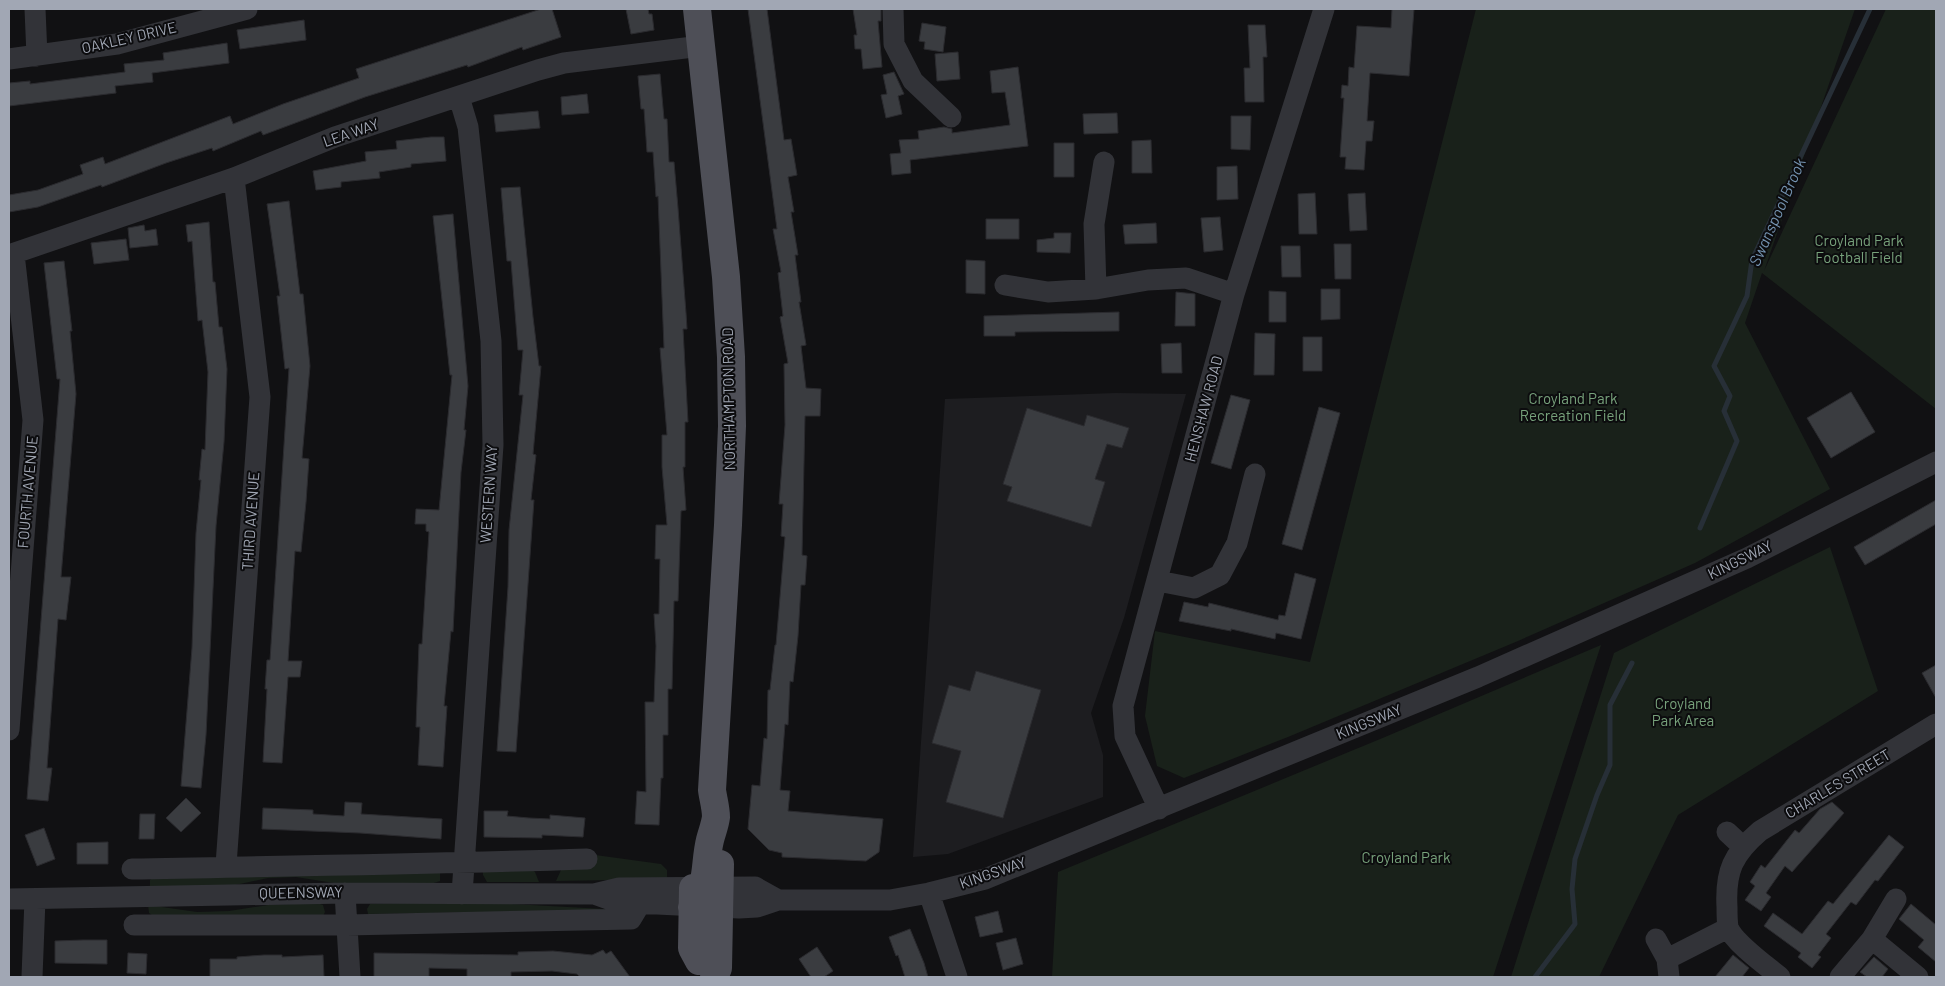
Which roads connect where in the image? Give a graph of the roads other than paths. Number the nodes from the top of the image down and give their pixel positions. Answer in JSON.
{"nodes":[{"id":1,"x":35,"y":9,"type":"edge"},
{"id":2,"x":247,"y":9,"type":"edge"},
{"id":3,"x":697,"y":9,"type":"edge"},
{"id":4,"x":893,"y":9,"type":"edge"},
{"id":5,"x":1324,"y":9,"type":"edge"},
{"id":6,"x":222,"y":12,"type":"edge"},
{"id":7,"x":701,"y":46,"type":"junction"},
{"id":8,"x":37,"y":56,"type":"junction"},
{"id":9,"x":9,"y":59,"type":"edge"},
{"id":10,"x":459,"y":97,"type":"junction"},
{"id":11,"x":951,"y":117,"type":"dead end"},
{"id":12,"x":1104,"y":162,"type":"dead end"},
{"id":13,"x":234,"y":178,"type":"junction"},
{"id":14,"x":12,"y":254,"type":"edge"},
{"id":15,"x":1005,"y":285,"type":"dead end"},
{"id":16,"x":1096,"y":290,"type":"junction"},
{"id":17,"x":1234,"y":294,"type":"junction"},
{"id":18,"x":1936,"y":462,"type":"edge"},
{"id":19,"x":1255,"y":474,"type":"dead end"},
{"id":20,"x":1158,"y":581,"type":"junction"},
{"id":21,"x":1936,"y":724,"type":"edge"},
{"id":22,"x":9,"y":730,"type":"edge"},
{"id":23,"x":712,"y":790,"type":"junction"},
{"id":24,"x":1159,"y":809,"type":"junction"},
{"id":25,"x":587,"y":859,"type":"dead end"},
{"id":26,"x":463,"y":863,"type":"junction"},
{"id":27,"x":226,"y":866,"type":"junction"},
{"id":28,"x":132,"y":869,"type":"dead end"},
{"id":29,"x":345,"y":893,"type":"junction"},
{"id":30,"x":929,"y":893,"type":"junction"},
{"id":31,"x":462,"y":894,"type":"junction"},
{"id":32,"x":594,"y":894,"type":"junction"},
{"id":33,"x":706,"y":897,"type":"junction"},
{"id":34,"x":34,"y":898,"type":"junction"},
{"id":35,"x":9,"y":899,"type":"edge"},
{"id":36,"x":1896,"y":899,"type":"dead end"},
{"id":37,"x":640,"y":904,"type":"junction"},
{"id":38,"x":134,"y":925,"type":"dead end"},
{"id":39,"x":347,"y":925,"type":"junction"},
{"id":40,"x":1728,"y":928,"type":"junction"},
{"id":41,"x":1656,"y":939,"type":"dead end"},
{"id":42,"x":1872,"y":939,"type":"junction"},
{"id":43,"x":1668,"y":968,"type":"edge"},
{"id":44,"x":704,"y":972,"type":"edge"},
{"id":45,"x":32,"y":977,"type":"edge"},
{"id":46,"x":350,"y":977,"type":"edge"},
{"id":47,"x":957,"y":977,"type":"edge"},
{"id":48,"x":1780,"y":977,"type":"edge"},
{"id":49,"x":1840,"y":977,"type":"edge"},
{"id":50,"x":1918,"y":977,"type":"edge"}],
"edges":[{"from":1,"to":8,"type":"street"},
{"from":2,"to":6,"type":"street","name":"OAKLEY DRIVE"},
{"from":3,"to":7,"type":"main road","name":"NORTHAMPTON ROAD"},
{"from":4,"to":11,"type":"street"},
{"from":5,"to":17,"type":"street","name":"HENSHAW ROAD"},
{"from":6,"to":8,"type":"street","name":"OAKLEY DRIVE"},
{"from":7,"to":10,"type":"street","name":"LEA WAY"},
{"from":7,"to":23,"type":"main road","name":"NORTHAMPTON ROAD"},
{"from":8,"to":9,"type":"street","name":"OAKLEY DRIVE"},
{"from":10,"to":13,"type":"street","name":"LEA WAY"},
{"from":10,"to":26,"type":"street","name":"WESTERN WAY"},
{"from":12,"to":16,"type":"street"},
{"from":13,"to":14,"type":"street","name":"LEA WAY"},
{"from":13,"to":27,"type":"street","name":"THIRD AVENUE"},
{"from":14,"to":22,"type":"street","name":"FOURTH AVENUE"},
{"from":15,"to":16,"type":"street"},
{"from":16,"to":17,"type":"street"},
{"from":17,"to":20,"type":"street","name":"HENSHAW ROAD"},
{"from":18,"to":24,"type":"street","name":"KINGSWAY"},
{"from":19,"to":20,"type":"street"},
{"from":20,"to":24,"type":"street","name":"HENSHAW ROAD"},
{"from":21,"to":40,"type":"street","name":"CHARLES STREET"},
{"from":23,"to":33,"type":"main road","name":"NORTHAMPTON ROAD"},
{"from":23,"to":33,"type":"main road","name":"NORTHAMPTON ROAD"},
{"from":24,"to":30,"type":"street","name":"KINGSWAY"},
{"from":25,"to":26,"type":"street"},
{"from":26,"to":27,"type":"street"},
{"from":26,"to":31,"type":"street","name":"WESTERN WAY"},
{"from":27,"to":28,"type":"street"},
{"from":29,"to":31,"type":"street","name":"QUEENSWAY"},
{"from":29,"to":34,"type":"street","name":"QUEENSWAY"},
{"from":29,"to":39,"type":"street"},
{"from":30,"to":33,"type":"street","name":"KINGSWAY"},
{"from":30,"to":47,"type":"street"},
{"from":31,"to":32,"type":"street","name":"QUEENSWAY"},
{"from":32,"to":33,"type":"street","name":"QUEENSWAY"},
{"from":32,"to":37,"type":"street","name":"QUEENSWAY"},
{"from":33,"to":37,"type":"street","name":"QUEENSWAY"},
{"from":33,"to":44,"type":"main road","name":"NORTHAMPTON ROAD"},
{"from":34,"to":35,"type":"street","name":"QUEENSWAY"},
{"from":34,"to":45,"type":"street"},
{"from":36,"to":42,"type":"street"},
{"from":37,"to":39,"type":"street","name":"QUEENSWAY"},
{"from":38,"to":39,"type":"street","name":"QUEENSWAY"},
{"from":39,"to":46,"type":"street"},
{"from":40,"to":43,"type":"street"},
{"from":40,"to":48,"type":"street"},
{"from":41,"to":43,"type":"street"},
{"from":42,"to":49,"type":"street"},
{"from":42,"to":50,"type":"street"}]}
